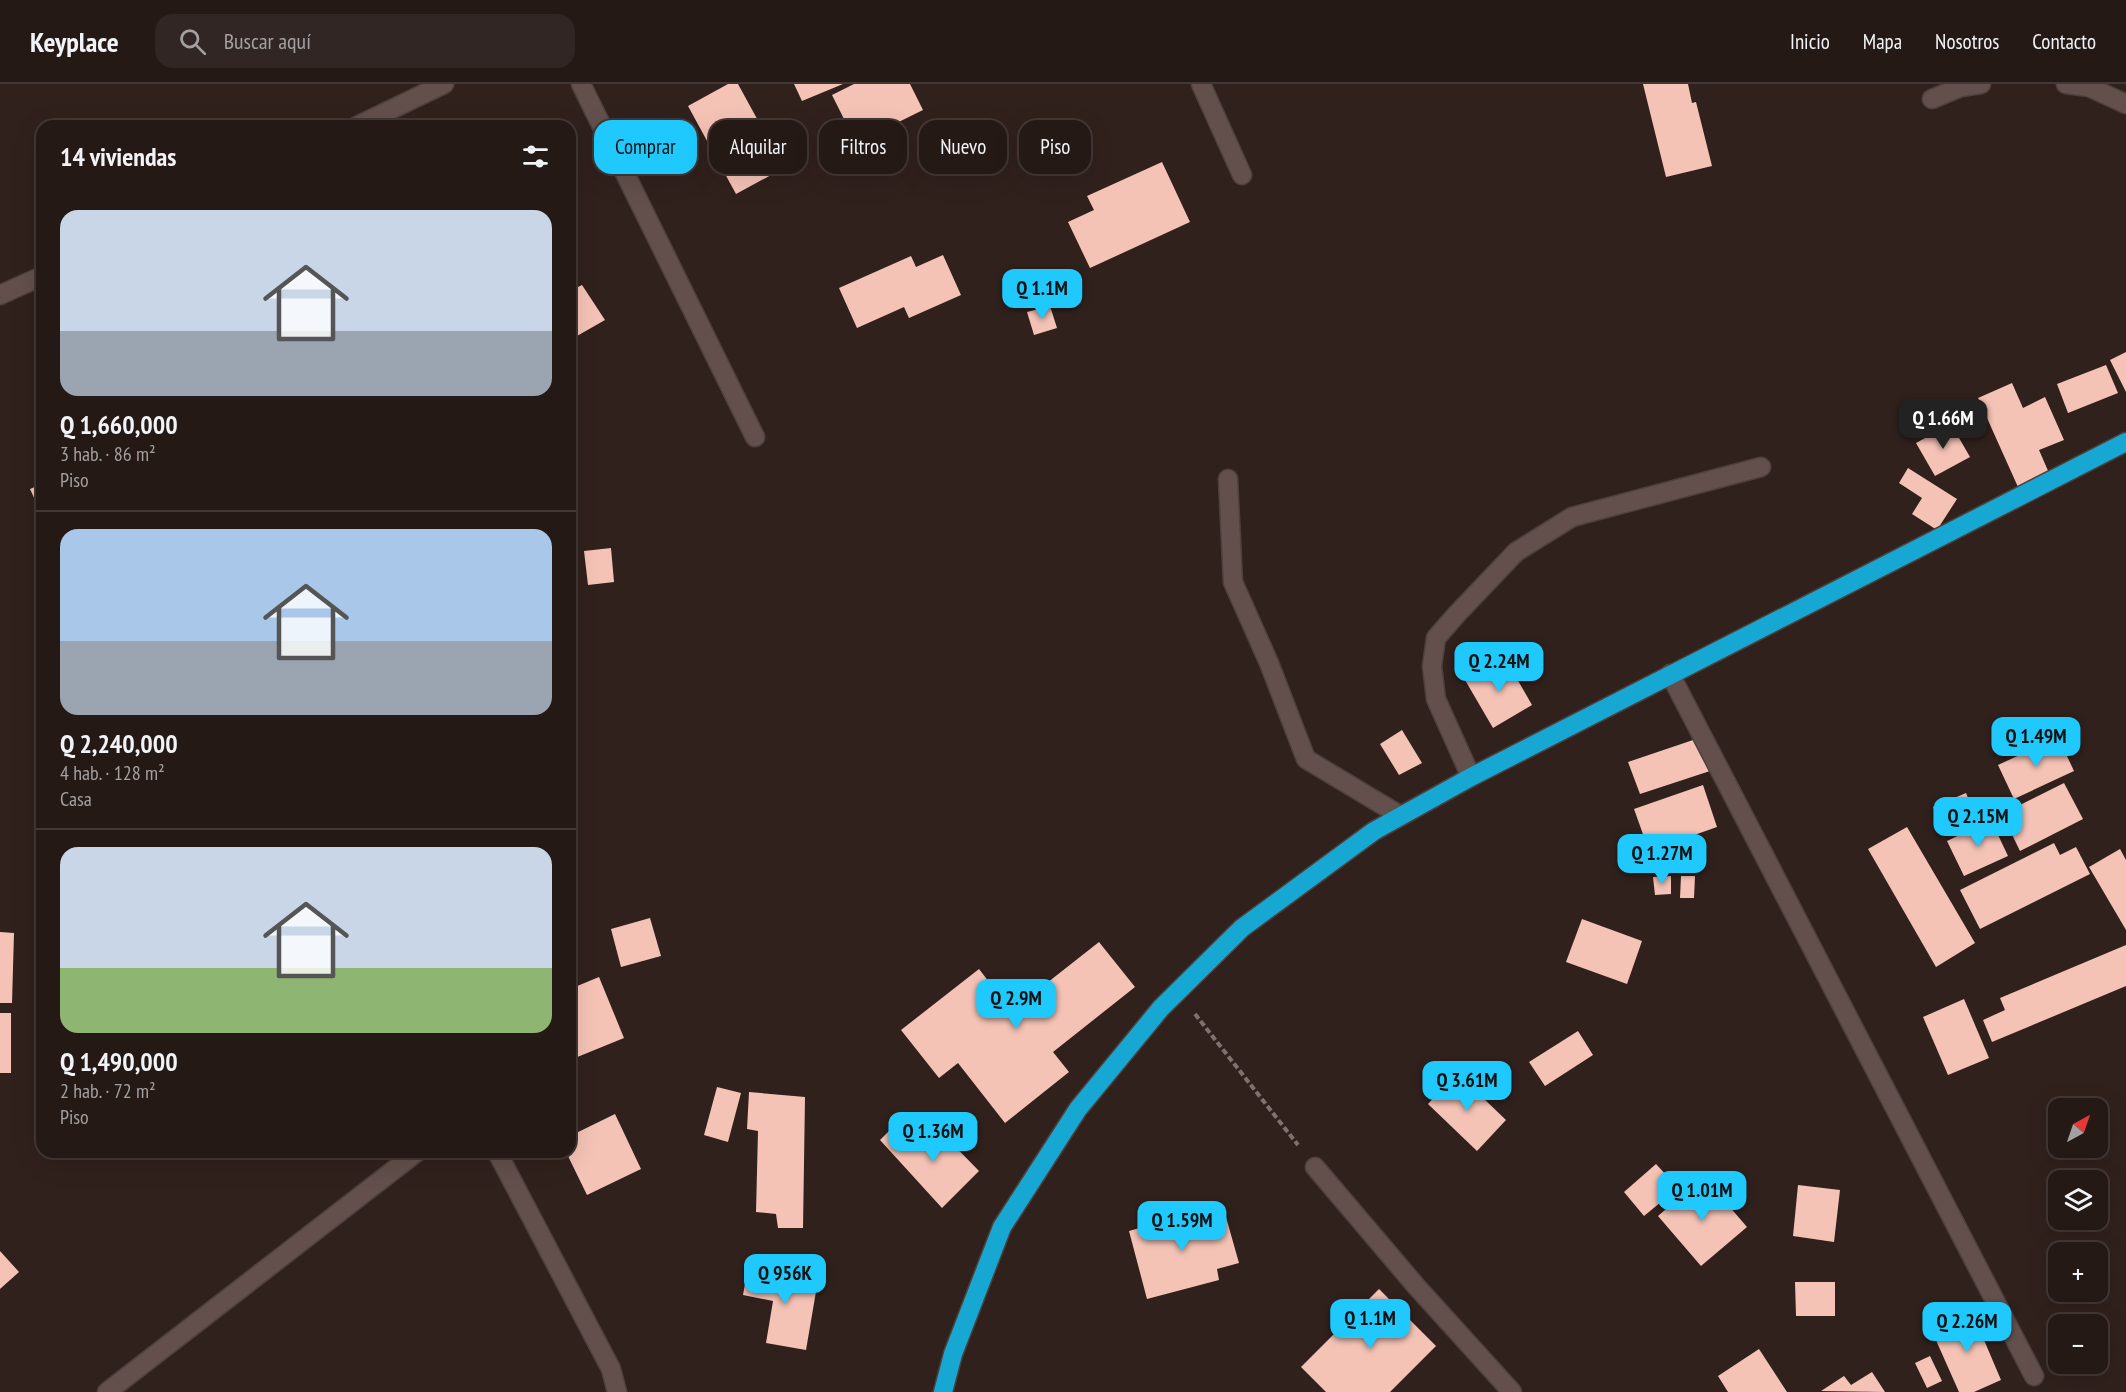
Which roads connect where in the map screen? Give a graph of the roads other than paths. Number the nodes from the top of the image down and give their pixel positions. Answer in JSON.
{"nodes":[{"id":1,"x":444,"y":84,"type":"edge"},
{"id":2,"x":581,"y":84,"type":"edge"},
{"id":3,"x":1201,"y":84,"type":"edge"},
{"id":4,"x":1981,"y":84,"type":"edge"},
{"id":5,"x":2066,"y":84,"type":"edge"},
{"id":6,"x":1932,"y":99,"type":"dead end"},
{"id":7,"x":2126,"y":104,"type":"edge"},
{"id":8,"x":369,"y":120,"type":"edge"},
{"id":9,"x":1242,"y":175,"type":"dead end"},
{"id":10,"x":36,"y":279,"type":"edge"},
{"id":11,"x":0,"y":295,"type":"edge"},
{"id":12,"x":755,"y":437,"type":"dead end"},
{"id":13,"x":2126,"y":442,"type":"edge"},
{"id":14,"x":1761,"y":467,"type":"dead end"},
{"id":15,"x":1228,"y":479,"type":"dead end"},
{"id":16,"x":1670,"y":674,"type":"junction"},
{"id":17,"x":1471,"y":777,"type":"junction"},
{"id":18,"x":1401,"y":816,"type":"junction"},
{"id":19,"x":409,"y":1158,"type":"edge"},
{"id":20,"x":500,"y":1158,"type":"edge"},
{"id":21,"x":1315,"y":1167,"type":"road end"},
{"id":22,"x":2034,"y":1376,"type":"dead end"},
{"id":23,"x":107,"y":1392,"type":"edge"},
{"id":24,"x":617,"y":1392,"type":"edge"},
{"id":25,"x":943,"y":1392,"type":"edge"},
{"id":26,"x":1512,"y":1392,"type":"edge"}],
"edges":[{"from":1,"to":8,"type":"street"},
{"from":2,"to":12,"type":"street"},
{"from":3,"to":9,"type":"street"},
{"from":4,"to":6,"type":"street"},
{"from":5,"to":7,"type":"street"},
{"from":10,"to":11,"type":"street"},
{"from":13,"to":16,"type":"highway"},
{"from":14,"to":17,"type":"street"},
{"from":15,"to":18,"type":"street"},
{"from":16,"to":17,"type":"highway"},
{"from":16,"to":22,"type":"street"},
{"from":17,"to":18,"type":"highway"},
{"from":18,"to":25,"type":"highway"},
{"from":19,"to":23,"type":"street"},
{"from":20,"to":24,"type":"street"},
{"from":21,"to":26,"type":"street"}]}
